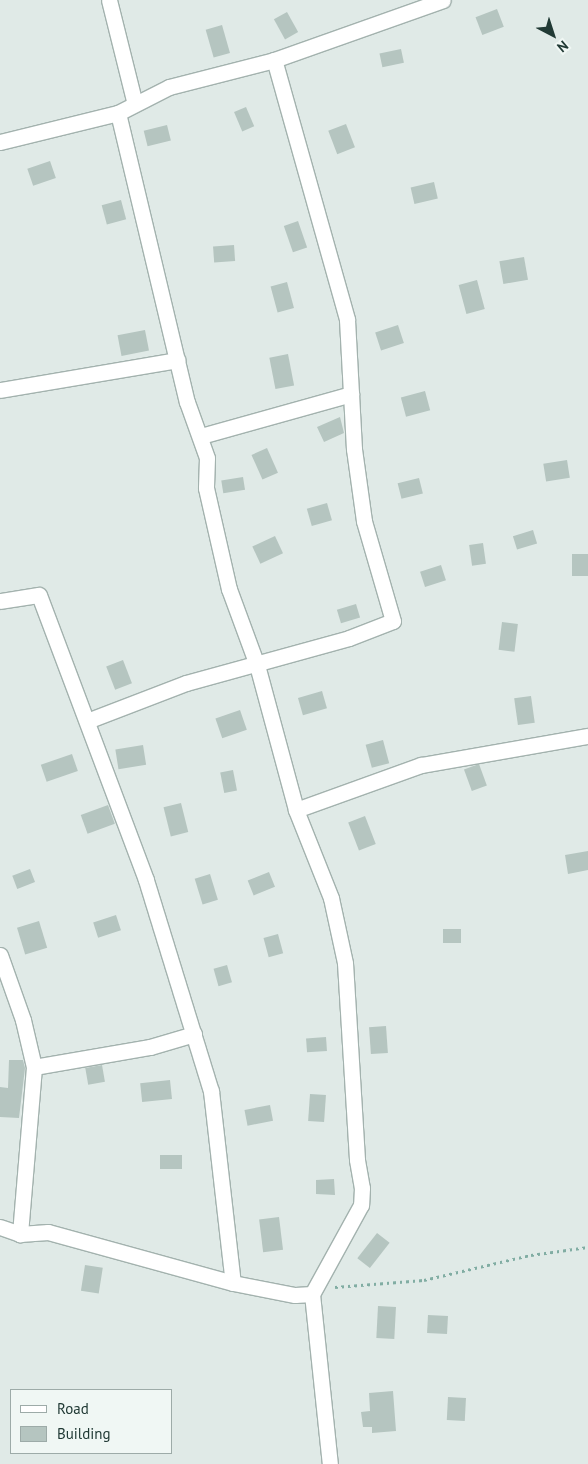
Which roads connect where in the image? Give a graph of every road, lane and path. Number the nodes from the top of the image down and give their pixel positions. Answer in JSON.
{"nodes":[{"id":1,"x":109,"y":0,"type":"edge"},
{"id":2,"x":443,"y":0,"type":"edge"},
{"id":3,"x":274,"y":60,"type":"junction"},
{"id":4,"x":136,"y":104,"type":"junction"},
{"id":5,"x":118,"y":113,"type":"junction"},
{"id":6,"x":0,"y":142,"type":"edge"},
{"id":7,"x":177,"y":360,"type":"junction"},
{"id":8,"x":0,"y":390,"type":"edge"},
{"id":9,"x":351,"y":394,"type":"junction"},
{"id":10,"x":201,"y":436,"type":"junction"},
{"id":11,"x":0,"y":601,"type":"edge"},
{"id":12,"x":257,"y":665,"type":"junction"},
{"id":13,"x":87,"y":721,"type":"junction"},
{"id":14,"x":588,"y":736,"type":"edge"},
{"id":15,"x":296,"y":810,"type":"junction"},
{"id":16,"x":0,"y":955,"type":"edge"},
{"id":17,"x":194,"y":1034,"type":"junction"},
{"id":18,"x":34,"y":1066,"type":"junction"},
{"id":19,"x":0,"y":1227,"type":"edge"},
{"id":20,"x":20,"y":1234,"type":"junction"},
{"id":21,"x":588,"y":1248,"type":"edge"},
{"id":22,"x":233,"y":1283,"type":"junction"},
{"id":23,"x":314,"y":1291,"type":"junction"},
{"id":24,"x":330,"y":1464,"type":"edge"}],
"edges":[{"from":1,"to":4,"type":"street"},
{"from":2,"to":3,"type":"street"},
{"from":3,"to":4,"type":"street"},
{"from":3,"to":9,"type":"street"},
{"from":4,"to":5,"type":"street"},
{"from":5,"to":6,"type":"street"},
{"from":5,"to":7,"type":"street"},
{"from":7,"to":8,"type":"street"},
{"from":7,"to":10,"type":"street"},
{"from":9,"to":10,"type":"street"},
{"from":9,"to":12,"type":"street"},
{"from":10,"to":12,"type":"street"},
{"from":11,"to":13,"type":"street"},
{"from":12,"to":13,"type":"street"},
{"from":12,"to":15,"type":"street"},
{"from":13,"to":17,"type":"street"},
{"from":14,"to":15,"type":"street"},
{"from":15,"to":23,"type":"street"},
{"from":16,"to":18,"type":"street"},
{"from":17,"to":18,"type":"street"},
{"from":17,"to":22,"type":"street"},
{"from":18,"to":20,"type":"street"},
{"from":19,"to":20,"type":"street"},
{"from":20,"to":22,"type":"street"},
{"from":21,"to":23,"type":"path"},
{"from":22,"to":23,"type":"street"},
{"from":23,"to":24,"type":"street"}]}
